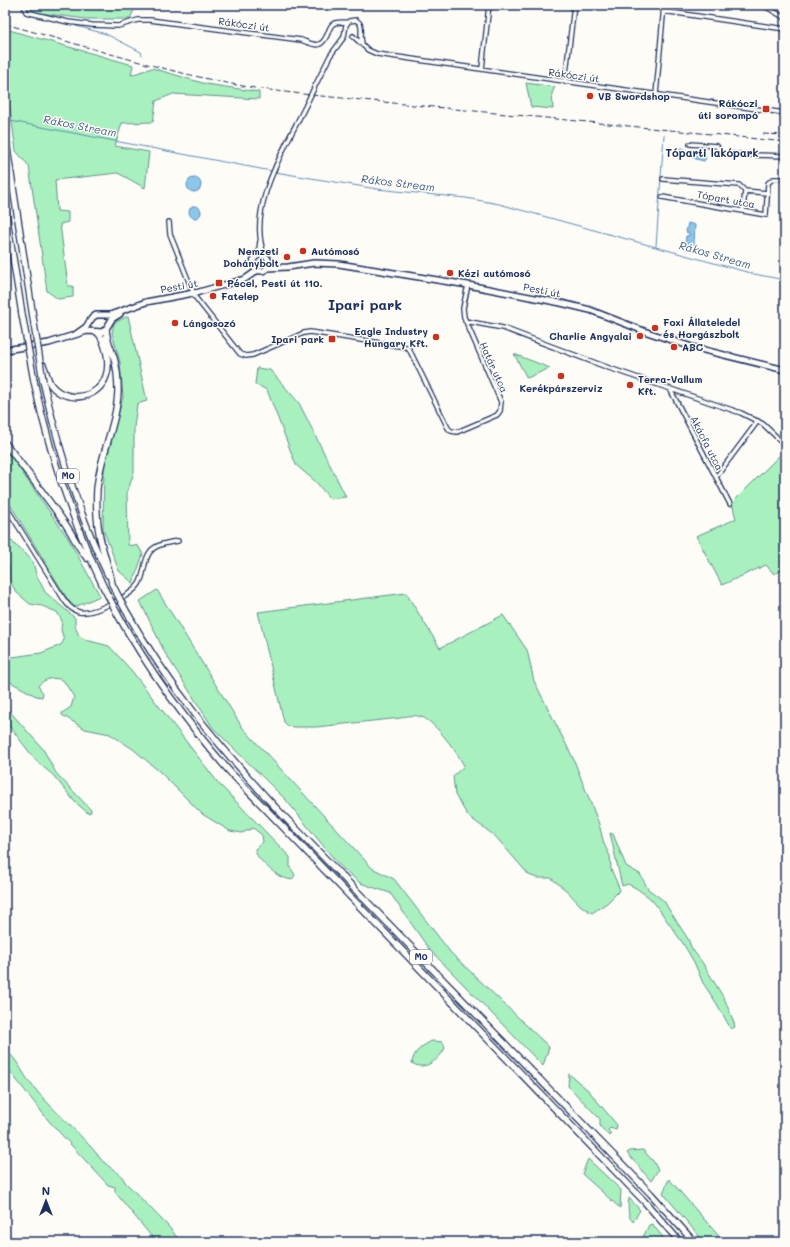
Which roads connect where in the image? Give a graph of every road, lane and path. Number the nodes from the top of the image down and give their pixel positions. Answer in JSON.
{"nodes":[{"id":1,"x":24,"y":5,"type":"edge"},
{"id":2,"x":490,"y":5,"type":"edge"},
{"id":3,"x":574,"y":5,"type":"edge"},
{"id":4,"x":664,"y":5,"type":"edge"},
{"id":5,"x":763,"y":5,"type":"edge"},
{"id":6,"x":663,"y":11,"type":"junction"},
{"id":7,"x":785,"y":18,"type":"edge"},
{"id":8,"x":339,"y":22,"type":"junction"},
{"id":9,"x":348,"y":22,"type":"junction"},
{"id":10,"x":346,"y":28,"type":"junction"},
{"id":11,"x":785,"y":30,"type":"edge"},
{"id":12,"x":360,"y":33,"type":"junction"},
{"id":13,"x":352,"y":36,"type":"junction"},
{"id":14,"x":340,"y":42,"type":"junction"},
{"id":15,"x":363,"y":46,"type":"junction"},
{"id":16,"x":482,"y":70,"type":"junction"},
{"id":17,"x":565,"y":82,"type":"junction"},
{"id":18,"x":656,"y":95,"type":"junction"},
{"id":19,"x":785,"y":113,"type":"edge"},
{"id":20,"x":5,"y":135,"type":"edge"},
{"id":21,"x":690,"y":144,"type":"dead end"},
{"id":22,"x":785,"y":156,"type":"edge"},
{"id":23,"x":785,"y":179,"type":"edge"},
{"id":24,"x":663,"y":180,"type":"dead end"},
{"id":25,"x":745,"y":191,"type":"junction"},
{"id":26,"x":767,"y":194,"type":"junction"},
{"id":27,"x":662,"y":196,"type":"dead end"},
{"id":28,"x":5,"y":207,"type":"edge"},
{"id":29,"x":742,"y":210,"type":"junction"},
{"id":30,"x":169,"y":222,"type":"dead end"},
{"id":31,"x":260,"y":236,"type":"junction"},
{"id":32,"x":256,"y":256,"type":"junction"},
{"id":33,"x":267,"y":258,"type":"junction"},
{"id":34,"x":253,"y":266,"type":"junction"},
{"id":35,"x":288,"y":267,"type":"junction"},
{"id":36,"x":267,"y":268,"type":"junction"},
{"id":37,"x":258,"y":270,"type":"junction"},
{"id":38,"x":233,"y":282,"type":"junction"},
{"id":39,"x":468,"y":285,"type":"junction"},
{"id":40,"x":193,"y":294,"type":"junction"},
{"id":41,"x":127,"y":309,"type":"junction"},
{"id":42,"x":103,"y":315,"type":"junction"},
{"id":43,"x":91,"y":321,"type":"junction"},
{"id":44,"x":465,"y":321,"type":"junction"},
{"id":45,"x":107,"y":326,"type":"junction"},
{"id":46,"x":96,"y":331,"type":"junction"},
{"id":47,"x":76,"y":334,"type":"junction"},
{"id":48,"x":37,"y":343,"type":"junction"},
{"id":49,"x":6,"y":349,"type":"edge"},
{"id":50,"x":785,"y":370,"type":"edge"},
{"id":51,"x":670,"y":389,"type":"junction"},
{"id":52,"x":758,"y":421,"type":"junction"},
{"id":53,"x":5,"y":443,"type":"edge"},
{"id":54,"x":785,"y":444,"type":"edge"},
{"id":55,"x":716,"y":477,"type":"junction"},
{"id":56,"x":730,"y":504,"type":"dead end"},
{"id":57,"x":5,"y":505,"type":"edge"},
{"id":58,"x":178,"y":541,"type":"dead end"},
{"id":59,"x":91,"y":562,"type":"junction"},
{"id":60,"x":112,"y":584,"type":"junction"},
{"id":61,"x":680,"y":1242,"type":"edge"},
{"id":62,"x":694,"y":1242,"type":"edge"}],
"edges":[{"from":1,"to":8,"type":"street","name":"Rákóczi út"},
{"from":2,"to":16,"type":"street"},
{"from":3,"to":17,"type":"street"},
{"from":4,"to":6,"type":"street"},
{"from":5,"to":7,"type":"street"},
{"from":6,"to":11,"type":"street"},
{"from":6,"to":18,"type":"street"},
{"from":8,"to":9,"type":"street"},
{"from":8,"to":10,"type":"street"},
{"from":9,"to":10,"type":"street"},
{"from":9,"to":12,"type":"street"},
{"from":10,"to":13,"type":"street"},
{"from":10,"to":14,"type":"street"},
{"from":12,"to":13,"type":"street"},
{"from":12,"to":15,"type":"street"},
{"from":13,"to":14,"type":"street"},
{"from":13,"to":15,"type":"street","name":"Rákóczi út"},
{"from":14,"to":31,"type":"street","bridge":true},
{"from":15,"to":16,"type":"street","name":"Rákóczi út"},
{"from":16,"to":17,"type":"street","name":"Rákóczi út"},
{"from":17,"to":18,"type":"street","name":"Rákóczi út"},
{"from":18,"to":19,"type":"street","name":"Rákóczi út"},
{"from":20,"to":48,"type":"highway","number":"M0"},
{"from":21,"to":22,"type":"street"},
{"from":23,"to":26,"type":"street","name":"Tópart utca"},
{"from":24,"to":25,"type":"street","name":"Tópart utca"},
{"from":25,"to":26,"type":"street","name":"Tópart utca"},
{"from":25,"to":29,"type":"street"},
{"from":26,"to":29,"type":"street","name":"Tópart utca"},
{"from":27,"to":29,"type":"street","name":"Tópart utca"},
{"from":28,"to":59,"type":"highway","number":"M0","bridge":true},
{"from":30,"to":40,"type":"street"},
{"from":31,"to":32,"type":"street"},
{"from":31,"to":33,"type":"street"},
{"from":32,"to":33,"type":"main road"},
{"from":32,"to":34,"type":"main road"},
{"from":33,"to":35,"type":"main road","name":"Pesti út"},
{"from":33,"to":36,"type":"main road"},
{"from":34,"to":37,"type":"main road"},
{"from":34,"to":38,"type":"main road","name":"Pesti út"},
{"from":35,"to":36,"type":"main road","name":"Pesti út"},
{"from":35,"to":39,"type":"main road","name":"Pesti út"},
{"from":36,"to":37,"type":"main road"},
{"from":37,"to":38,"type":"main road","name":"Pesti út"},
{"from":38,"to":40,"type":"main road","name":"Pesti út"},
{"from":39,"to":44,"type":"street","name":"Határ utca"},
{"from":39,"to":50,"type":"main road","name":"Pesti út"},
{"from":40,"to":41,"type":"main road","name":"Pesti út"},
{"from":40,"to":44,"type":"street","name":"Határ utca"},
{"from":41,"to":42,"type":"main road"},
{"from":41,"to":45,"type":"main road"},
{"from":42,"to":43,"type":"main road"},
{"from":42,"to":45,"type":"main road"},
{"from":43,"to":46,"type":"main road"},
{"from":43,"to":47,"type":"main road"},
{"from":44,"to":51,"type":"street"},
{"from":45,"to":46,"type":"main road"},
{"from":45,"to":60,"type":"highway"},
{"from":46,"to":47,"type":"main road"},
{"from":46,"to":48,"type":"highway","bridge":true},
{"from":47,"to":49,"type":"main road"},
{"from":48,"to":60,"type":"highway","number":"M0","bridge":true},
{"from":51,"to":52,"type":"street"},
{"from":51,"to":55,"type":"street","name":"Akácfa utca"},
{"from":52,"to":54,"type":"street"},
{"from":52,"to":55,"type":"street"},
{"from":53,"to":59,"type":"highway"},
{"from":55,"to":56,"type":"street","name":"Akácfa utca"},
{"from":57,"to":58,"type":"street"},
{"from":59,"to":61,"type":"highway","number":"M0","bridge":true},
{"from":60,"to":62,"type":"highway","number":"M0","bridge":true}]}
